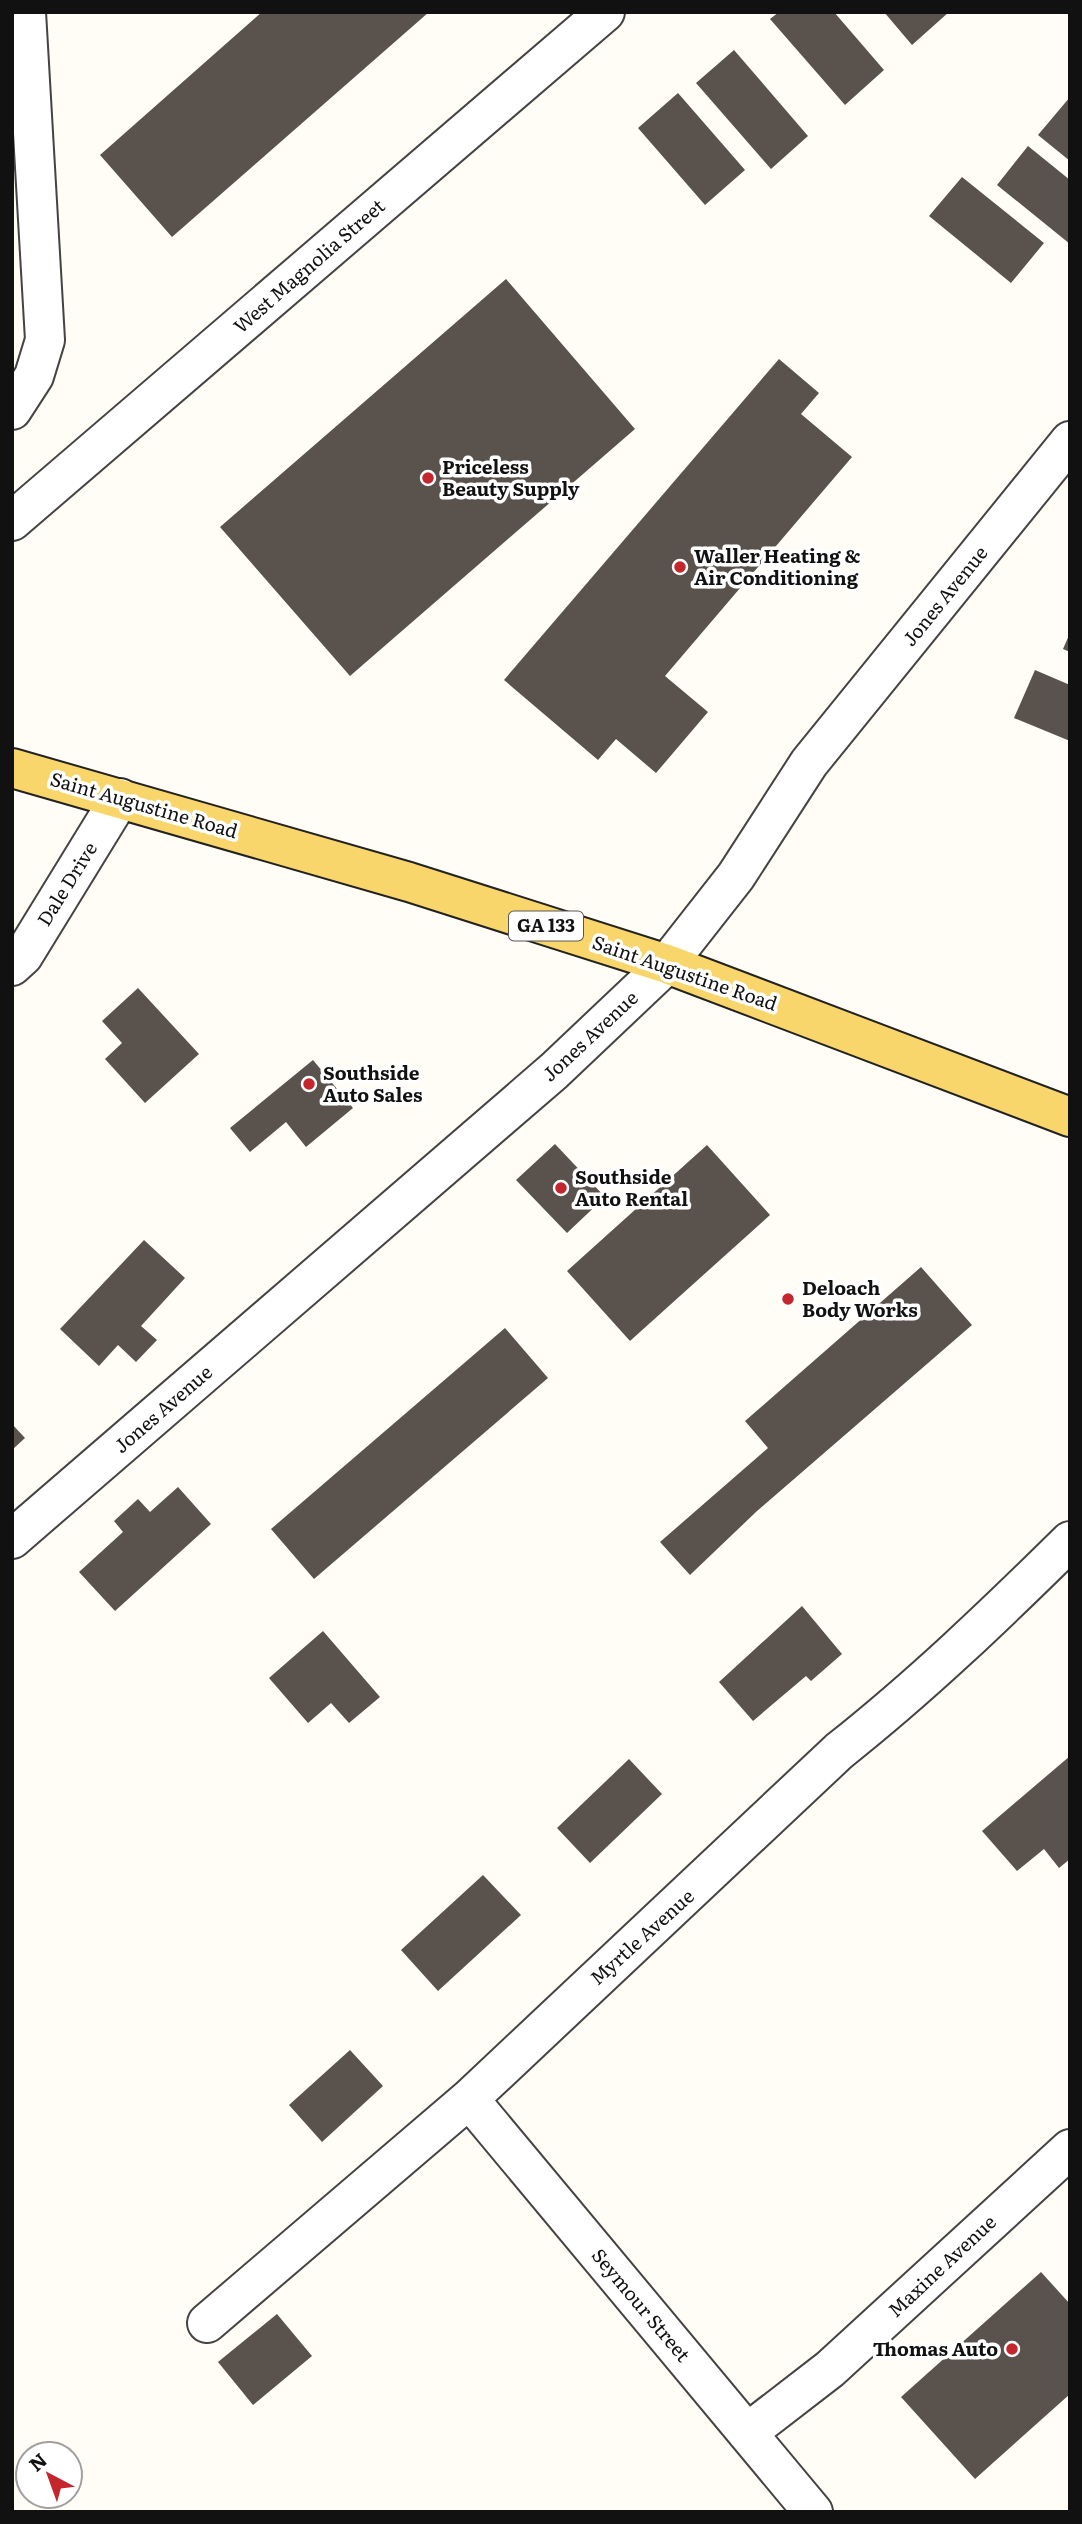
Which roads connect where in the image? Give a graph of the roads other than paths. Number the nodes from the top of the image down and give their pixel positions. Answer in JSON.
{"nodes":[{"id":1,"x":26,"y":12,"type":"edge"},
{"id":2,"x":605,"y":12,"type":"edge"},
{"id":3,"x":12,"y":410,"type":"edge"},
{"id":4,"x":1070,"y":441,"type":"edge"},
{"id":5,"x":12,"y":521,"type":"edge"},
{"id":6,"x":12,"y":768,"type":"edge"},
{"id":7,"x":120,"y":798,"type":"junction"},
{"id":8,"x":667,"y":964,"type":"junction"},
{"id":9,"x":12,"y":966,"type":"edge"},
{"id":10,"x":1070,"y":1117,"type":"edge"},
{"id":11,"x":12,"y":1539,"type":"edge"},
{"id":12,"x":1070,"y":1541,"type":"edge"},
{"id":13,"x":469,"y":2099,"type":"junction"},
{"id":14,"x":1070,"y":2149,"type":"edge"},
{"id":15,"x":206,"y":2323,"type":"dead end"},
{"id":16,"x":747,"y":2433,"type":"junction"},
{"id":17,"x":813,"y":2512,"type":"edge"}],
"edges":[{"from":1,"to":3,"type":"street"},
{"from":2,"to":5,"type":"street","name":"West Magnolia Street"},
{"from":4,"to":8,"type":"street","name":"Jones Avenue"},
{"from":6,"to":7,"type":"main road","name":"Saint Augustine Road","number":"GA 133"},
{"from":7,"to":8,"type":"main road","name":"Saint Augustine Road","number":"GA 133"},
{"from":7,"to":9,"type":"street","name":"Dale Drive"},
{"from":8,"to":10,"type":"main road","name":"Saint Augustine Road","number":"GA 133"},
{"from":8,"to":11,"type":"street","name":"Jones Avenue"},
{"from":12,"to":13,"type":"street","name":"Myrtle Avenue"},
{"from":13,"to":15,"type":"street","name":"Myrtle Avenue"},
{"from":13,"to":16,"type":"street","name":"Seymour Street"},
{"from":14,"to":16,"type":"street","name":"Maxine Avenue"},
{"from":16,"to":17,"type":"street","name":"Seymour Street"}]}
